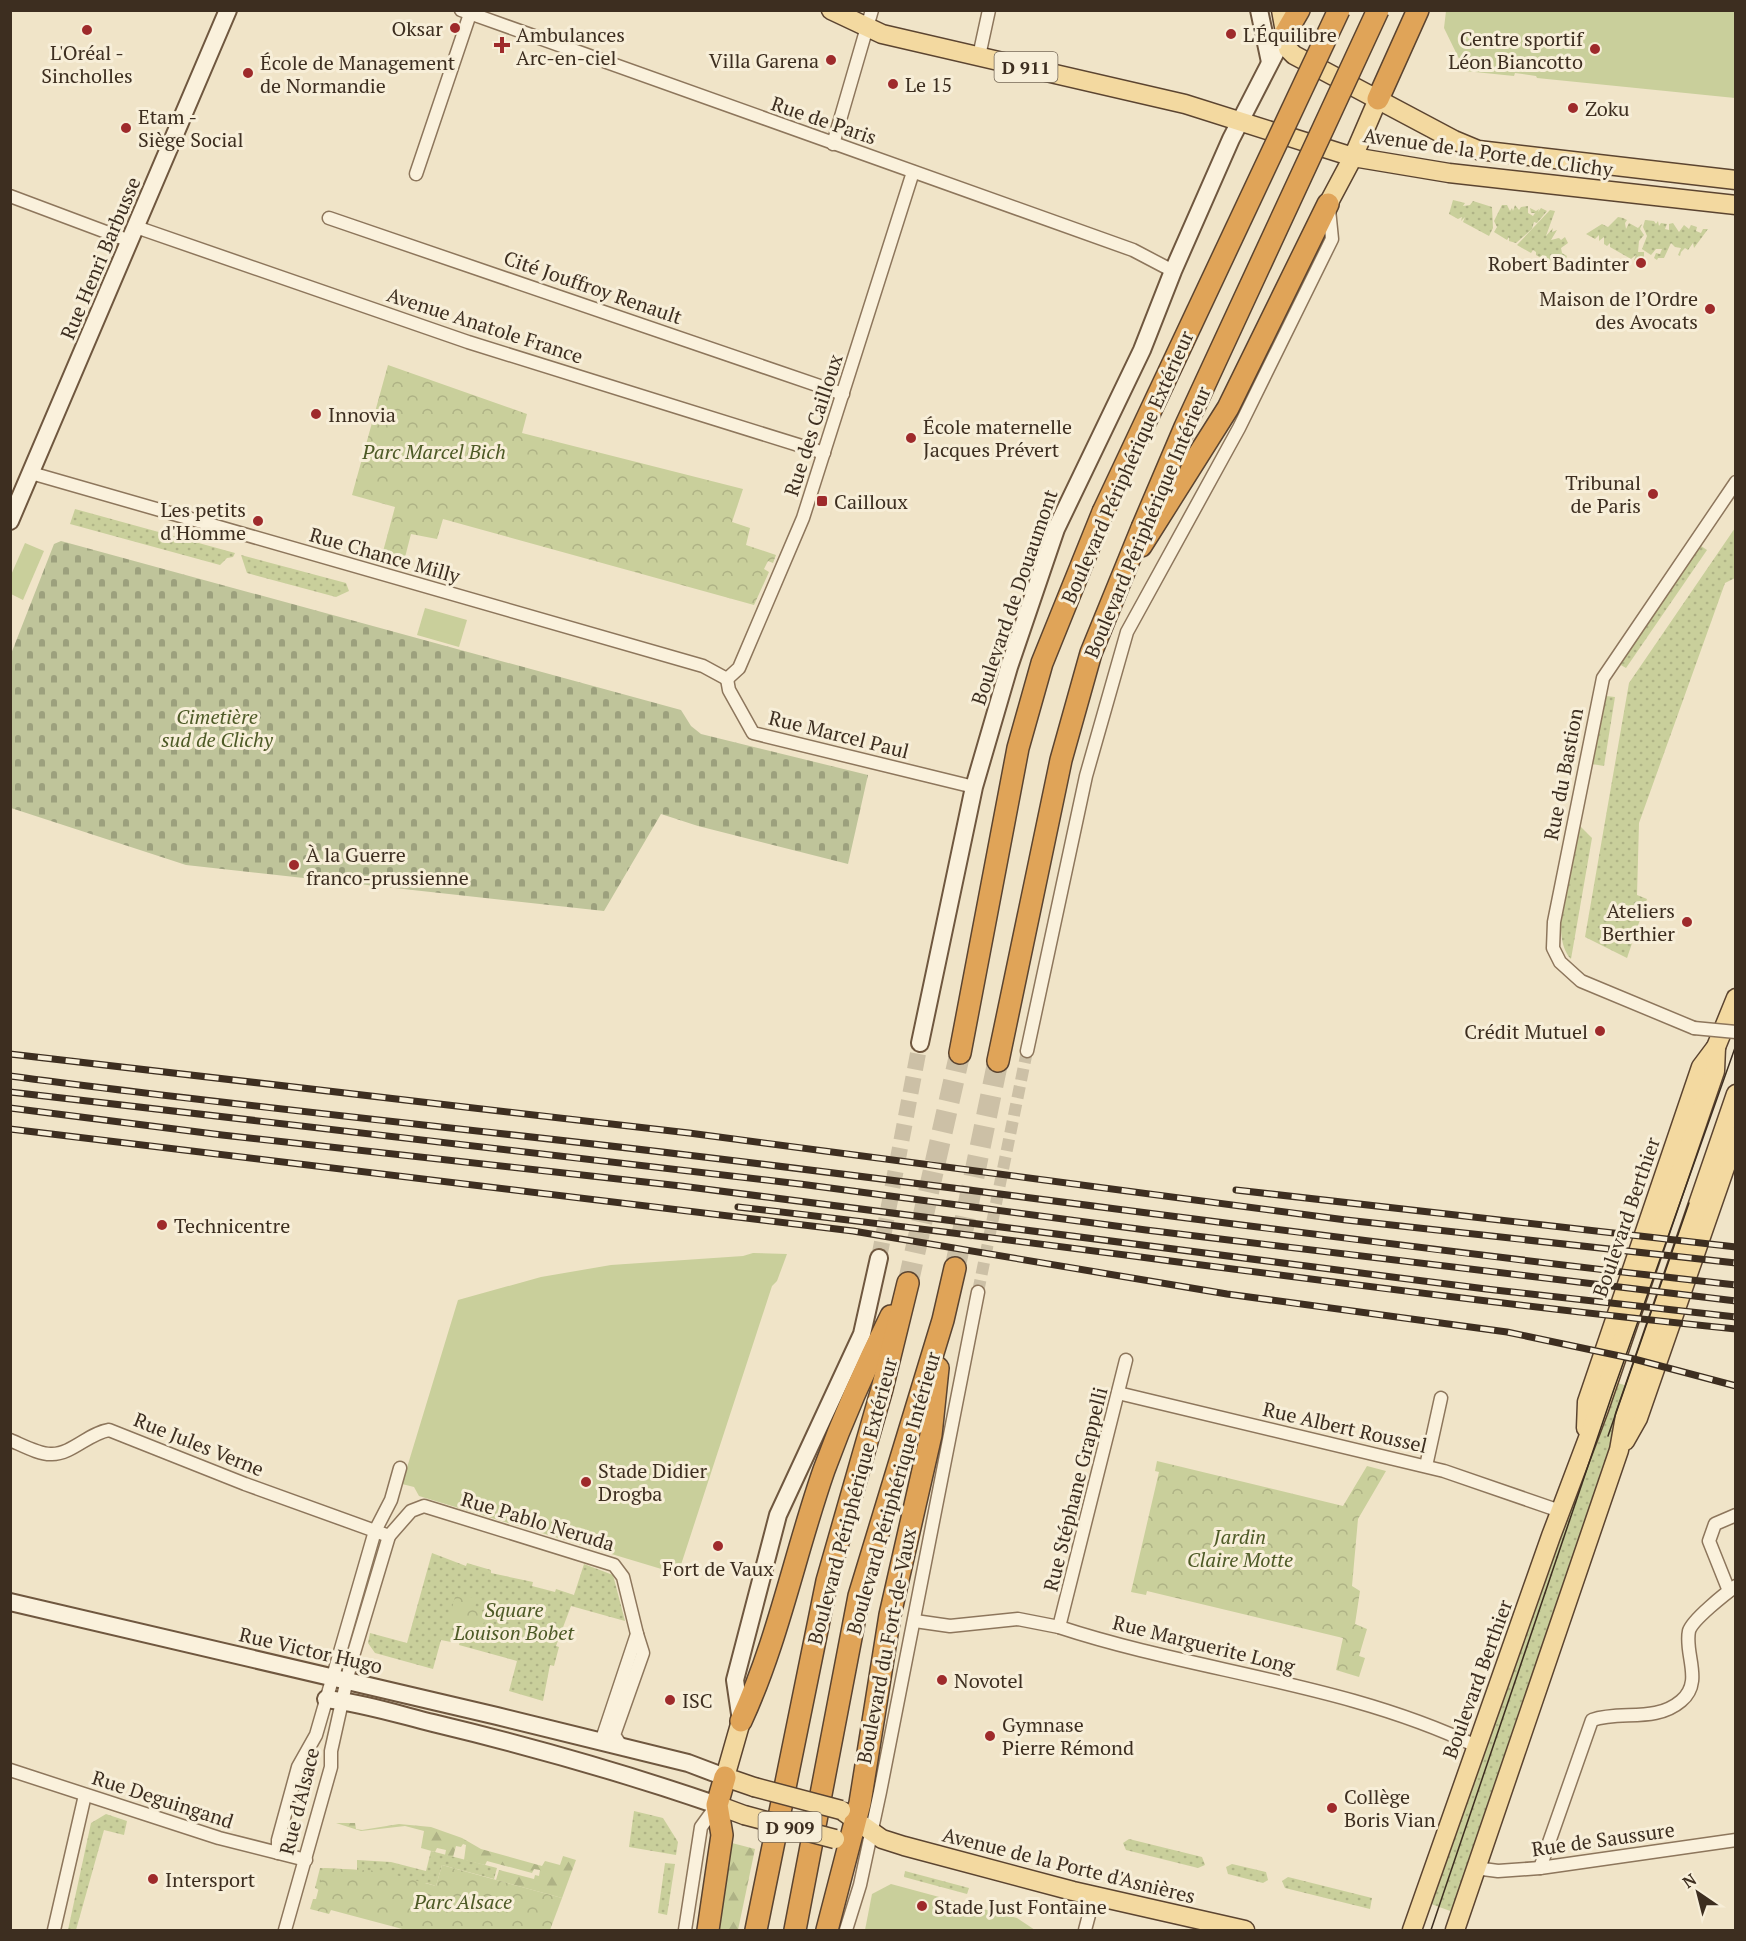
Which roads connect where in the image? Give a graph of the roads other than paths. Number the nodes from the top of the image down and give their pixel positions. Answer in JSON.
{"nodes":[{"id":1,"x":228,"y":10,"type":"edge"},
{"id":2,"x":831,"y":10,"type":"edge"},
{"id":3,"x":872,"y":10,"type":"edge"},
{"id":4,"x":989,"y":10,"type":"edge"},
{"id":5,"x":1259,"y":10,"type":"edge"},
{"id":6,"x":1281,"y":10,"type":"edge"},
{"id":7,"x":1299,"y":10,"type":"edge"},
{"id":8,"x":1339,"y":10,"type":"edge"},
{"id":9,"x":1378,"y":10,"type":"edge"},
{"id":10,"x":1418,"y":10,"type":"edge"},
{"id":11,"x":465,"y":12,"type":"edge"},
{"id":12,"x":867,"y":28,"type":"junction"},
{"id":13,"x":1285,"y":34,"type":"junction"},
{"id":14,"x":979,"y":56,"type":"junction"},
{"id":15,"x":1270,"y":62,"type":"junction"},
{"id":16,"x":1378,"y":99,"type":"junction"},
{"id":17,"x":1240,"y":121,"type":"junction"},
{"id":18,"x":833,"y":144,"type":"junction"},
{"id":19,"x":1353,"y":157,"type":"junction"},
{"id":20,"x":913,"y":172,"type":"junction"},
{"id":21,"x":416,"y":174,"type":"dead end"},
{"id":22,"x":1736,"y":180,"type":"edge"},
{"id":23,"x":10,"y":196,"type":"edge"},
{"id":24,"x":1328,"y":204,"type":"junction"},
{"id":25,"x":1736,"y":205,"type":"edge"},
{"id":26,"x":330,"y":218,"type":"dead end"},
{"id":27,"x":133,"y":234,"type":"junction"},
{"id":28,"x":1173,"y":271,"type":"junction"},
{"id":29,"x":843,"y":394,"type":"junction"},
{"id":30,"x":824,"y":453,"type":"junction"},
{"id":31,"x":31,"y":473,"type":"junction"},
{"id":32,"x":1736,"y":482,"type":"edge"},
{"id":33,"x":10,"y":521,"type":"edge"},
{"id":34,"x":1121,"y":576,"type":"junction"},
{"id":35,"x":727,"y":679,"type":"junction"},
{"id":36,"x":974,"y":787,"type":"junction"},
{"id":37,"x":1736,"y":998,"type":"edge"},
{"id":38,"x":1736,"y":1032,"type":"edge"},
{"id":39,"x":920,"y":1042,"type":"tunnel mouth"},
{"id":40,"x":1027,"y":1051,"type":"tunnel mouth"},
{"id":41,"x":960,"y":1053,"type":"tunnel mouth"},
{"id":42,"x":999,"y":1061,"type":"tunnel mouth"},
{"id":43,"x":1736,"y":1094,"type":"edge"},
{"id":44,"x":1736,"y":1136,"type":"edge"},
{"id":45,"x":879,"y":1258,"type":"tunnel mouth"},
{"id":46,"x":956,"y":1268,"type":"tunnel mouth"},
{"id":47,"x":978,"y":1292,"type":"tunnel mouth"},
{"id":48,"x":943,"y":1320,"type":"junction"},
{"id":49,"x":1126,"y":1360,"type":"dead end"},
{"id":50,"x":1118,"y":1394,"type":"junction"},
{"id":51,"x":1441,"y":1398,"type":"dead end"},
{"id":52,"x":10,"y":1440,"type":"edge"},
{"id":53,"x":1619,"y":1450,"type":"junction"},
{"id":54,"x":1426,"y":1466,"type":"junction"},
{"id":55,"x":400,"y":1468,"type":"dead end"},
{"id":56,"x":1560,"y":1511,"type":"junction"},
{"id":57,"x":1736,"y":1515,"type":"edge"},
{"id":58,"x":375,"y":1531,"type":"junction"},
{"id":59,"x":389,"y":1536,"type":"junction"},
{"id":60,"x":1732,"y":1589,"type":"edge"},
{"id":61,"x":10,"y":1602,"type":"edge"},
{"id":62,"x":915,"y":1621,"type":"junction"},
{"id":63,"x":1059,"y":1627,"type":"junction"},
{"id":64,"x":637,"y":1634,"type":"junction"},
{"id":65,"x":340,"y":1679,"type":"junction"},
{"id":66,"x":326,"y":1699,"type":"junction"},
{"id":67,"x":343,"y":1701,"type":"junction"},
{"id":68,"x":741,"y":1721,"type":"junction"},
{"id":69,"x":601,"y":1742,"type":"junction"},
{"id":70,"x":1476,"y":1746,"type":"junction"},
{"id":71,"x":622,"y":1747,"type":"junction"},
{"id":72,"x":10,"y":1770,"type":"edge"},
{"id":73,"x":725,"y":1777,"type":"junction"},
{"id":74,"x":85,"y":1795,"type":"junction"},
{"id":75,"x":717,"y":1805,"type":"junction"},
{"id":76,"x":858,"y":1831,"type":"junction"},
{"id":77,"x":1736,"y":1840,"type":"edge"},
{"id":78,"x":278,"y":1853,"type":"junction"},
{"id":79,"x":306,"y":1860,"type":"junction"},
{"id":80,"x":1475,"y":1868,"type":"junction"},
{"id":81,"x":1540,"y":1868,"type":"junction"},
{"id":82,"x":1094,"y":1896,"type":"junction"},
{"id":83,"x":54,"y":1930,"type":"edge"},
{"id":84,"x":285,"y":1930,"type":"edge"},
{"id":85,"x":685,"y":1930,"type":"edge"},
{"id":86,"x":708,"y":1930,"type":"edge"},
{"id":87,"x":756,"y":1930,"type":"edge"},
{"id":88,"x":795,"y":1930,"type":"edge"},
{"id":89,"x":827,"y":1930,"type":"edge"},
{"id":90,"x":846,"y":1930,"type":"edge"},
{"id":91,"x":1085,"y":1930,"type":"edge"},
{"id":92,"x":1237,"y":1930,"type":"edge"},
{"id":93,"x":1412,"y":1930,"type":"edge"},
{"id":94,"x":1455,"y":1930,"type":"edge"}],
"edges":[{"from":1,"to":27,"type":"main road","name":"Rue Henri Barbusse"},
{"from":2,"to":12,"type":"main road","number":"D 911"},
{"from":3,"to":12,"type":"street"},
{"from":4,"to":14,"type":"street"},
{"from":5,"to":15,"type":"main road"},
{"from":6,"to":13,"type":"main road"},
{"from":7,"to":13,"type":"highway"},
{"from":8,"to":41,"type":"highway","name":"Boulevard Périphérique Extérieur","bridge":true},
{"from":9,"to":34,"type":"highway","name":"Boulevard Périphérique Intérieur","bridge":true},
{"from":10,"to":16,"type":"highway"},
{"from":11,"to":18,"type":"street","name":"Rue de Paris"},
{"from":11,"to":21,"type":"street"},
{"from":12,"to":14,"type":"main road","number":"D 911"},
{"from":12,"to":18,"type":"street"},
{"from":13,"to":15,"type":"main road","name":"Boulevard de Douaumont"},
{"from":13,"to":16,"type":"main road","name":"Avenue de la Porte de Clichy"},
{"from":14,"to":17,"type":"main road","number":"D 911"},
{"from":15,"to":17,"type":"main road","name":"Boulevard de Douaumont"},
{"from":16,"to":19,"type":"main road"},
{"from":16,"to":22,"type":"main road","name":"Avenue de la Porte de Clichy"},
{"from":17,"to":19,"type":"main road","name":"Avenue de la Porte de Clichy"},
{"from":17,"to":28,"type":"main road","name":"Boulevard de Douaumont"},
{"from":18,"to":20,"type":"street","name":"Rue de Paris"},
{"from":19,"to":24,"type":"main road"},
{"from":19,"to":25,"type":"main road","name":"Avenue de la Porte de Clichy"},
{"from":20,"to":28,"type":"street","name":"Rue de Paris"},
{"from":20,"to":29,"type":"street","name":"Rue des Cailloux"},
{"from":23,"to":27,"type":"street","name":"Avenue Anatole France"},
{"from":24,"to":34,"type":"highway"},
{"from":24,"to":40,"type":"street"},
{"from":26,"to":29,"type":"street","name":"Cité Jouffroy Renault"},
{"from":27,"to":30,"type":"street","name":"Avenue Anatole France"},
{"from":27,"to":31,"type":"main road","name":"Rue Henri Barbusse"},
{"from":28,"to":36,"type":"main road","name":"Boulevard de Douaumont"},
{"from":29,"to":30,"type":"street","name":"Rue des Cailloux"},
{"from":30,"to":35,"type":"street","name":"Rue des Cailloux"},
{"from":31,"to":33,"type":"main road","name":"Rue Henri Barbusse"},
{"from":31,"to":35,"type":"street","name":"Rue Chance Milly"},
{"from":32,"to":38,"type":"street","name":"Rue du Bastion","bridge":true},
{"from":34,"to":42,"type":"highway","name":"Boulevard Périphérique Intérieur"},
{"from":35,"to":36,"type":"street","name":"Rue Marcel Paul"},
{"from":36,"to":39,"type":"main road","name":"Boulevard de Douaumont"},
{"from":37,"to":56,"type":"main road","name":"Boulevard Berthier"},
{"from":43,"to":53,"type":"main road"},
{"from":44,"to":53,"type":"main road"},
{"from":45,"to":68,"type":"main road"},
{"from":46,"to":48,"type":"highway","name":"Boulevard Périphérique Intérieur"},
{"from":47,"to":62,"type":"street","name":"Boulevard du Fort-de-Vaux"},
{"from":48,"to":76,"type":"highway"},
{"from":48,"to":88,"type":"highway","name":"Boulevard Périphérique Intérieur"},
{"from":49,"to":50,"type":"street","name":"Rue Stéphane Grappelli"},
{"from":50,"to":54,"type":"street","name":"Rue Albert Roussel"},
{"from":50,"to":63,"type":"street","name":"Rue Stéphane Grappelli"},
{"from":51,"to":54,"type":"street"},
{"from":52,"to":58,"type":"street","name":"Rue Jules Verne"},
{"from":53,"to":80,"type":"main road"},
{"from":54,"to":56,"type":"street","name":"Rue Albert Roussel"},
{"from":55,"to":58,"type":"street"},
{"from":56,"to":70,"type":"main road","name":"Boulevard Berthier"},
{"from":57,"to":60,"type":"street"},
{"from":58,"to":59,"type":"street"},
{"from":58,"to":65,"type":"street"},
{"from":59,"to":64,"type":"street","name":"Rue Pablo Neruda"},
{"from":59,"to":65,"type":"street","name":"Rue Pablo Neruda"},
{"from":60,"to":81,"type":"street"},
{"from":61,"to":65,"type":"main road","name":"Rue Victor Hugo","number":"D 909"},
{"from":62,"to":63,"type":"street","name":"Rue Marguerite Long"},
{"from":62,"to":76,"type":"street","name":"Boulevard du Fort-de-Vaux"},
{"from":63,"to":70,"type":"street","name":"Rue Marguerite Long"},
{"from":64,"to":69,"type":"street"},
{"from":64,"to":71,"type":"street","name":"Rue Pablo Neruda"},
{"from":65,"to":66,"type":"street","name":"Rue d'Alsace"},
{"from":65,"to":67,"type":"street","name":"Rue d'Alsace"},
{"from":65,"to":69,"type":"main road","name":"Rue Victor Hugo","number":"D 909"},
{"from":66,"to":67,"type":"main road","number":"D 909"},
{"from":66,"to":78,"type":"street","name":"Rue d'Alsace"},
{"from":67,"to":75,"type":"main road","name":"Avenue de la Porte d'Asnières","number":"D 909"},
{"from":67,"to":79,"type":"street","name":"Rue d'Alsace"},
{"from":68,"to":73,"type":"main road"},
{"from":68,"to":87,"type":"highway","name":"Boulevard Périphérique Extérieur"},
{"from":69,"to":71,"type":"main road","name":"Avenue de la Porte d'Asnières","number":"D 909"},
{"from":70,"to":93,"type":"main road","name":"Boulevard Berthier"},
{"from":71,"to":73,"type":"main road","name":"Avenue de la Porte d'Asnières","number":"D 909"},
{"from":72,"to":74,"type":"street","name":"Rue Deguingand"},
{"from":73,"to":75,"type":"highway"},
{"from":73,"to":76,"type":"main road","name":"Avenue de la Porte d'Asnières","number":"D 909","bridge":true},
{"from":74,"to":78,"type":"street","name":"Rue Deguingand"},
{"from":74,"to":83,"type":"street"},
{"from":75,"to":76,"type":"main road","name":"Avenue de la Porte d'Asnières","number":"D 909","bridge":true},
{"from":75,"to":85,"type":"street"},
{"from":75,"to":86,"type":"highway"},
{"from":76,"to":82,"type":"main road","name":"Avenue de la Porte d'Asnières"},
{"from":76,"to":89,"type":"highway"},
{"from":76,"to":90,"type":"street","name":"Boulevard du Fort-de-Vaux"},
{"from":77,"to":81,"type":"street","name":"Rue de Saussure"},
{"from":78,"to":79,"type":"street","name":"Rue Deguingand"},
{"from":79,"to":84,"type":"street","name":"Rue d'Alsace"},
{"from":80,"to":81,"type":"street","name":"Rue de Saussure"},
{"from":80,"to":94,"type":"main road"},
{"from":82,"to":91,"type":"street"},
{"from":82,"to":92,"type":"main road","name":"Avenue de la Porte d'Asnières"}]}
